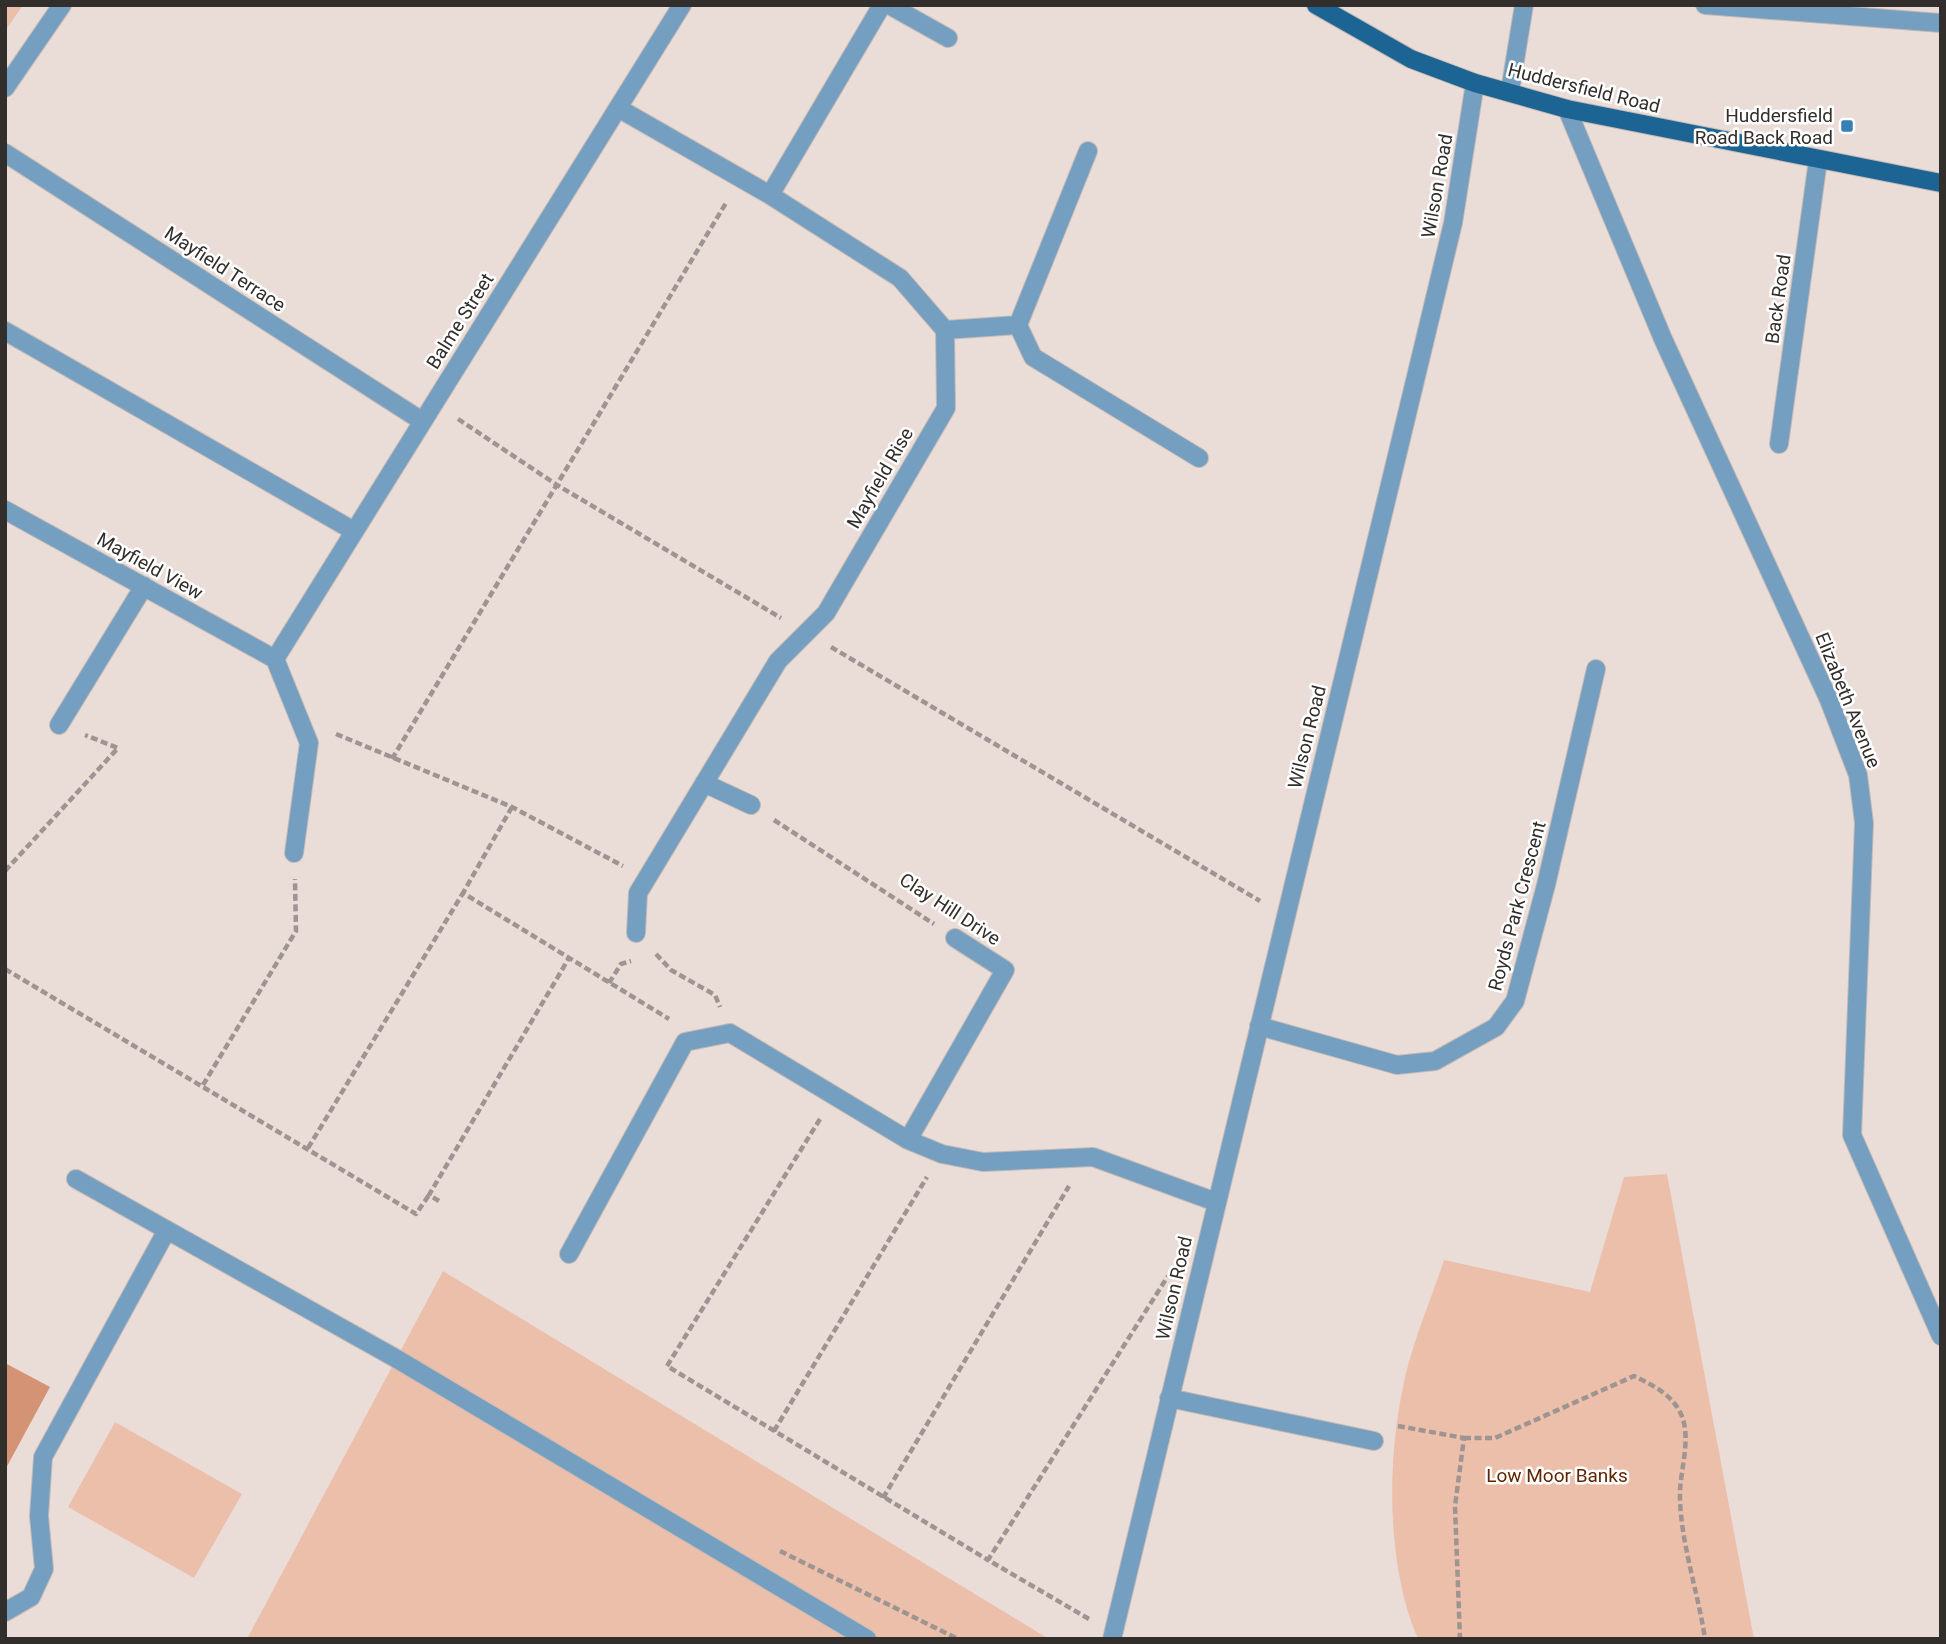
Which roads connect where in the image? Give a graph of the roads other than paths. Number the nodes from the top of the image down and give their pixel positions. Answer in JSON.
{"nodes":[{"id":1,"x":62,"y":5,"type":"edge"},
{"id":2,"x":682,"y":5,"type":"edge"},
{"id":3,"x":882,"y":5,"type":"edge"},
{"id":4,"x":889,"y":5,"type":"edge"},
{"id":5,"x":1316,"y":5,"type":"edge"},
{"id":6,"x":1524,"y":5,"type":"edge"},
{"id":7,"x":1705,"y":5,"type":"edge"},
{"id":8,"x":1941,"y":23,"type":"edge"},
{"id":9,"x":948,"y":38,"type":"dead end"},
{"id":10,"x":1475,"y":83,"type":"junction"},
{"id":11,"x":5,"y":88,"type":"edge"},
{"id":12,"x":1510,"y":91,"type":"junction"},
{"id":13,"x":618,"y":108,"type":"junction"},
{"id":14,"x":1567,"y":109,"type":"junction"},
{"id":15,"x":1088,"y":151,"type":"dead end"},
{"id":16,"x":5,"y":153,"type":"edge"},
{"id":17,"x":1818,"y":160,"type":"junction"},
{"id":18,"x":1941,"y":183,"type":"edge"},
{"id":19,"x":770,"y":195,"type":"junction"},
{"id":20,"x":1018,"y":325,"type":"junction"},
{"id":21,"x":946,"y":330,"type":"junction"},
{"id":22,"x":5,"y":331,"type":"edge"},
{"id":23,"x":422,"y":421,"type":"junction"},
{"id":24,"x":1779,"y":444,"type":"dead end"},
{"id":25,"x":1199,"y":458,"type":"dead end"},
{"id":26,"x":5,"y":510,"type":"edge"},
{"id":27,"x":354,"y":531,"type":"junction"},
{"id":28,"x":144,"y":586,"type":"junction"},
{"id":29,"x":275,"y":659,"type":"junction"},
{"id":30,"x":1596,"y":669,"type":"dead end"},
{"id":31,"x":59,"y":725,"type":"road end"},
{"id":32,"x":705,"y":783,"type":"junction"},
{"id":33,"x":751,"y":805,"type":"road end"},
{"id":34,"x":294,"y":853,"type":"road end"},
{"id":35,"x":636,"y":933,"type":"dead end"},
{"id":36,"x":955,"y":938,"type":"road end"},
{"id":37,"x":1259,"y":1026,"type":"junction"},
{"id":38,"x":908,"y":1140,"type":"junction"},
{"id":39,"x":76,"y":1179,"type":"dead end"},
{"id":40,"x":1216,"y":1202,"type":"junction"},
{"id":41,"x":167,"y":1230,"type":"junction"},
{"id":42,"x":569,"y":1254,"type":"dead end"},
{"id":43,"x":1941,"y":1336,"type":"edge"},
{"id":44,"x":1169,"y":1398,"type":"junction"},
{"id":45,"x":1374,"y":1441,"type":"road end"},
{"id":46,"x":5,"y":1612,"type":"edge"},
{"id":47,"x":1112,"y":1636,"type":"edge"},
{"id":48,"x":867,"y":1639,"type":"edge"}],
"edges":[{"from":1,"to":11,"type":"street"},
{"from":2,"to":13,"type":"street","name":"Balme Street"},
{"from":3,"to":19,"type":"street"},
{"from":4,"to":9,"type":"street"},
{"from":5,"to":10,"type":"main road","name":"Huddersfield Road"},
{"from":6,"to":12,"type":"street"},
{"from":7,"to":8,"type":"street"},
{"from":10,"to":12,"type":"main road","name":"Huddersfield Road"},
{"from":10,"to":37,"type":"street","name":"Wilson Road"},
{"from":12,"to":14,"type":"main road","name":"Huddersfield Road"},
{"from":13,"to":19,"type":"street"},
{"from":13,"to":23,"type":"street","name":"Balme Street"},
{"from":14,"to":17,"type":"main road","name":"Huddersfield Road"},
{"from":14,"to":43,"type":"street","name":"Elizabeth Avenue"},
{"from":15,"to":20,"type":"street"},
{"from":16,"to":23,"type":"street","name":"Mayfield Terrace"},
{"from":17,"to":18,"type":"main road","name":"Huddersfield Road"},
{"from":17,"to":24,"type":"street","name":"Back Road"},
{"from":19,"to":21,"type":"street"},
{"from":20,"to":21,"type":"street"},
{"from":20,"to":25,"type":"street"},
{"from":21,"to":32,"type":"street","name":"Mayfield Rise"},
{"from":22,"to":27,"type":"street"},
{"from":23,"to":27,"type":"street","name":"Balme Street"},
{"from":26,"to":28,"type":"street","name":"Mayfield View"},
{"from":27,"to":29,"type":"street","name":"Balme Street"},
{"from":28,"to":29,"type":"street","name":"Mayfield View"},
{"from":28,"to":31,"type":"street"},
{"from":29,"to":34,"type":"street"},
{"from":30,"to":37,"type":"street","name":"Royds Park Crescent"},
{"from":32,"to":33,"type":"street"},
{"from":32,"to":35,"type":"street"},
{"from":36,"to":38,"type":"street","name":"Clay Hill Drive"},
{"from":37,"to":40,"type":"street","name":"Wilson Road"},
{"from":38,"to":40,"type":"street"},
{"from":38,"to":42,"type":"street"},
{"from":39,"to":41,"type":"street"},
{"from":40,"to":44,"type":"street","name":"Wilson Road"},
{"from":41,"to":46,"type":"street"},
{"from":41,"to":48,"type":"street"},
{"from":44,"to":45,"type":"street"},
{"from":44,"to":47,"type":"street","name":"Wilson Road"}]}
